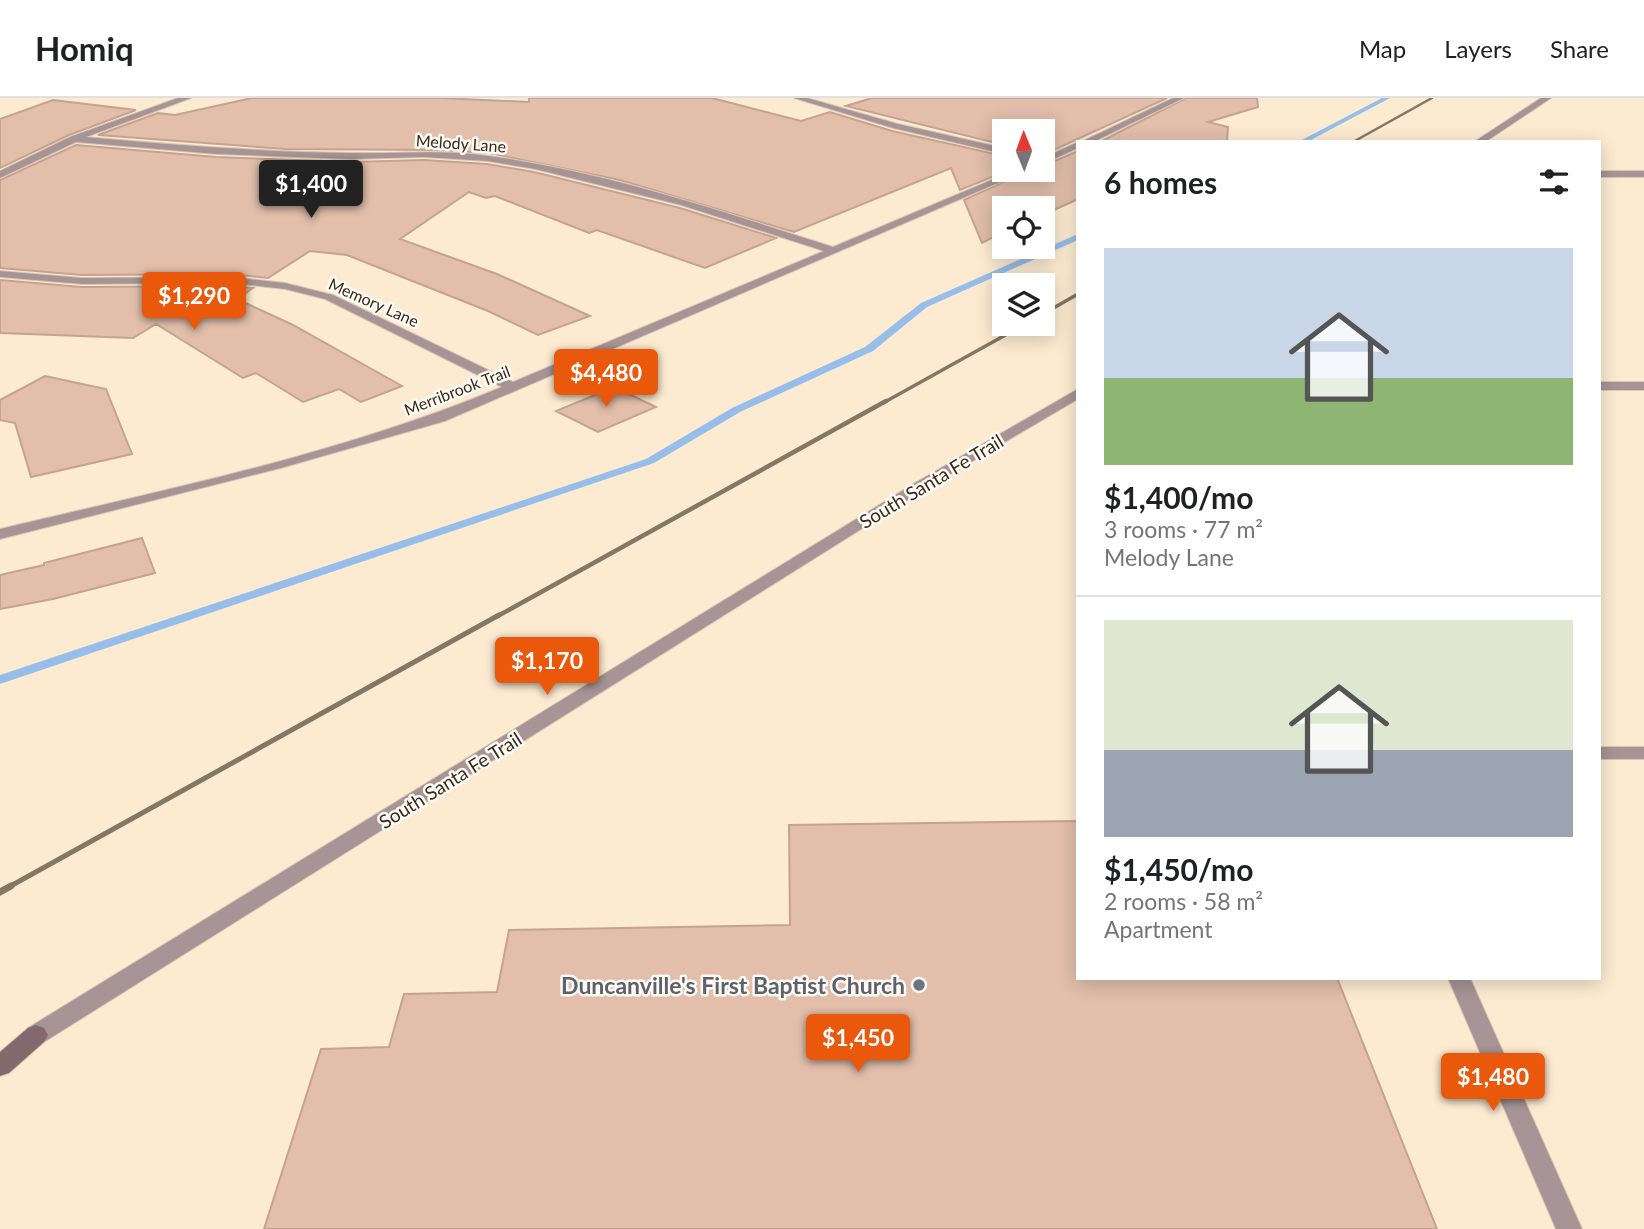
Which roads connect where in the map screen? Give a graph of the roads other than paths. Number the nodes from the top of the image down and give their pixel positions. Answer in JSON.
{"nodes":[{"id":1,"x":187,"y":98,"type":"edge"},
{"id":2,"x":798,"y":98,"type":"edge"},
{"id":3,"x":1180,"y":98,"type":"edge"},
{"id":4,"x":1547,"y":98,"type":"edge"},
{"id":5,"x":73,"y":139,"type":"junction"},
{"id":6,"x":1089,"y":140,"type":"edge"},
{"id":7,"x":1481,"y":140,"type":"edge"},
{"id":8,"x":1076,"y":146,"type":"edge"},
{"id":9,"x":992,"y":149,"type":"edge"},
{"id":10,"x":1055,"y":156,"type":"edge"},
{"id":11,"x":1601,"y":174,"type":"edge"},
{"id":12,"x":1644,"y":174,"type":"edge"},
{"id":13,"x":0,"y":175,"type":"edge"},
{"id":14,"x":995,"y":182,"type":"edge"},
{"id":15,"x":835,"y":251,"type":"junction"},
{"id":16,"x":0,"y":274,"type":"edge"},
{"id":17,"x":1601,"y":386,"type":"edge"},
{"id":18,"x":1644,"y":386,"type":"edge"},
{"id":19,"x":514,"y":388,"type":"junction"},
{"id":20,"x":1076,"y":394,"type":"edge"},
{"id":21,"x":0,"y":534,"type":"edge"},
{"id":22,"x":1601,"y":753,"type":"edge"},
{"id":23,"x":1644,"y":753,"type":"edge"},
{"id":24,"x":1460,"y":980,"type":"edge"},
{"id":25,"x":36,"y":1035,"type":"junction"},
{"id":26,"x":0,"y":1049,"type":"edge"},
{"id":27,"x":0,"y":1066,"type":"edge"},
{"id":28,"x":1569,"y":1229,"type":"edge"}],
"edges":[{"from":1,"to":5,"type":"street"},
{"from":2,"to":9,"type":"street"},
{"from":3,"to":6,"type":"street"},
{"from":4,"to":7,"type":"street"},
{"from":5,"to":13,"type":"street"},
{"from":5,"to":15,"type":"street","name":"Melody Lane"},
{"from":8,"to":10,"type":"street"},
{"from":11,"to":12,"type":"street"},
{"from":14,"to":15,"type":"street","name":"Merribrook Trail"},
{"from":15,"to":19,"type":"street","name":"Merribrook Trail"},
{"from":16,"to":19,"type":"street","name":"Memory Lane"},
{"from":17,"to":18,"type":"street"},
{"from":19,"to":21,"type":"street","name":"Merribrook Trail"},
{"from":20,"to":25,"type":"street","name":"South Santa Fe Trail"},
{"from":22,"to":23,"type":"street"},
{"from":24,"to":28,"type":"street"},
{"from":25,"to":26,"type":"main road","name":"South Santa Fe Trail"},
{"from":25,"to":27,"type":"main road","name":"South Santa Fe Trail"}]}
